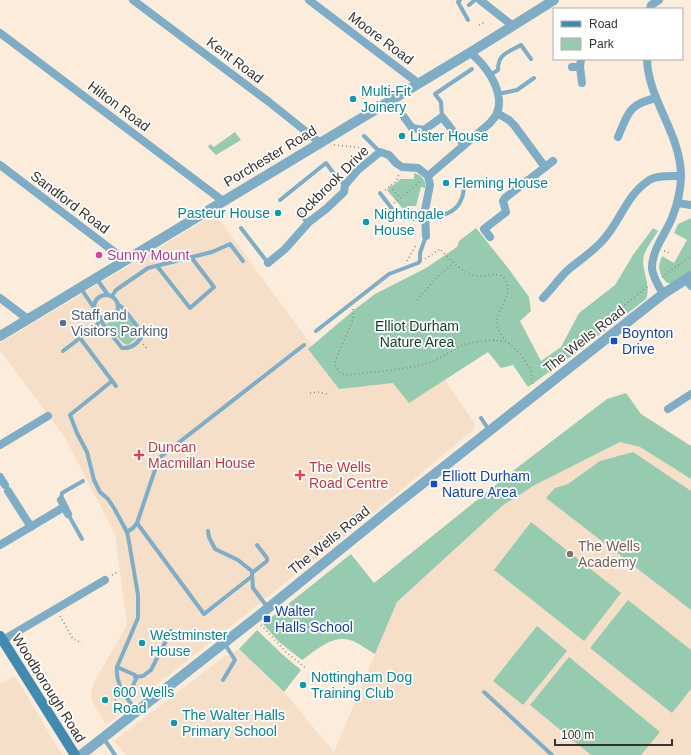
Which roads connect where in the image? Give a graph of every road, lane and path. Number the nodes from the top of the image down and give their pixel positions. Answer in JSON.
{"nodes":[{"id":1,"x":133,"y":0,"type":"edge"},
{"id":2,"x":309,"y":0,"type":"edge"},
{"id":3,"x":460,"y":0,"type":"edge"},
{"id":4,"x":480,"y":0,"type":"edge"},
{"id":5,"x":554,"y":0,"type":"edge"},
{"id":6,"x":659,"y":0,"type":"edge"},
{"id":7,"x":469,"y":5,"type":"dead end"},
{"id":8,"x":650,"y":5,"type":"edge"},
{"id":9,"x":468,"y":20,"type":"dead end"},
{"id":10,"x":485,"y":22,"type":"dead end"},
{"id":11,"x":479,"y":25,"type":"dead end"},
{"id":12,"x":513,"y":26,"type":"junction"},
{"id":13,"x":0,"y":33,"type":"edge"},
{"id":14,"x":471,"y":52,"type":"junction"},
{"id":15,"x":531,"y":59,"type":"dead end"},
{"id":16,"x":647,"y":60,"type":"edge"},
{"id":17,"x":578,"y":64,"type":"edge"},
{"id":18,"x":472,"y":69,"type":"dead end"},
{"id":19,"x":490,"y":75,"type":"junction"},
{"id":20,"x":534,"y":78,"type":"dead end"},
{"id":21,"x":418,"y":83,"type":"junction"},
{"id":22,"x":582,"y":83,"type":"dead end"},
{"id":23,"x":498,"y":94,"type":"junction"},
{"id":24,"x":656,"y":98,"type":"junction"},
{"id":25,"x":497,"y":113,"type":"junction"},
{"id":26,"x":404,"y":117,"type":"dead end"},
{"id":27,"x":442,"y":117,"type":"junction"},
{"id":28,"x":364,"y":136,"type":"dead end"},
{"id":29,"x":618,"y":137,"type":"dead end"},
{"id":30,"x":319,"y":142,"type":"junction"},
{"id":31,"x":334,"y":145,"type":"dead end"},
{"id":32,"x":464,"y":145,"type":"junction"},
{"id":33,"x":377,"y":154,"type":"junction"},
{"id":34,"x":553,"y":161,"type":"dead end"},
{"id":35,"x":0,"y":165,"type":"edge"},
{"id":36,"x":402,"y":167,"type":"junction"},
{"id":37,"x":546,"y":167,"type":"junction"},
{"id":38,"x":428,"y":176,"type":"junction"},
{"id":39,"x":681,"y":176,"type":"junction"},
{"id":40,"x":464,"y":182,"type":"dead end"},
{"id":41,"x":345,"y":185,"type":"junction"},
{"id":42,"x":390,"y":186,"type":"junction"},
{"id":43,"x":380,"y":193,"type":"joint"},
{"id":44,"x":400,"y":198,"type":"junction"},
{"id":45,"x":280,"y":200,"type":"dead end"},
{"id":46,"x":223,"y":201,"type":"junction"},
{"id":47,"x":677,"y":204,"type":"junction"},
{"id":48,"x":691,"y":205,"type":"edge"},
{"id":49,"x":390,"y":206,"type":"junction"},
{"id":50,"x":298,"y":211,"type":"dead end"},
{"id":51,"x":425,"y":218,"type":"junction"},
{"id":52,"x":308,"y":224,"type":"junction"},
{"id":53,"x":241,"y":228,"type":"dead end"},
{"id":54,"x":426,"y":234,"type":"junction"},
{"id":55,"x":490,"y":238,"type":"dead end"},
{"id":56,"x":691,"y":256,"type":"edge"},
{"id":57,"x":191,"y":257,"type":"junction"},
{"id":58,"x":420,"y":260,"type":"junction"},
{"id":59,"x":123,"y":261,"type":"junction"},
{"id":60,"x":243,"y":261,"type":"dead end"},
{"id":61,"x":268,"y":263,"type":"joint"},
{"id":62,"x":453,"y":264,"type":"junction"},
{"id":63,"x":156,"y":266,"type":"junction"},
{"id":64,"x":402,"y":269,"type":"junction"},
{"id":65,"x":96,"y":278,"type":"junction"},
{"id":66,"x":656,"y":280,"type":"junction"},
{"id":67,"x":689,"y":280,"type":"edge"},
{"id":68,"x":80,"y":287,"type":"junction"},
{"id":69,"x":663,"y":294,"type":"junction"},
{"id":70,"x":110,"y":296,"type":"junction"},
{"id":71,"x":0,"y":298,"type":"edge"},
{"id":72,"x":543,"y":298,"type":"dead end"},
{"id":73,"x":417,"y":300,"type":"dead end"},
{"id":74,"x":119,"y":305,"type":"junction"},
{"id":75,"x":94,"y":308,"type":"junction"},
{"id":76,"x":354,"y":310,"type":"dead end"},
{"id":77,"x":30,"y":318,"type":"junction"},
{"id":78,"x":101,"y":318,"type":"junction"},
{"id":79,"x":316,"y":331,"type":"dead end"},
{"id":80,"x":0,"y":336,"type":"edge"},
{"id":81,"x":80,"y":338,"type":"junction"},
{"id":82,"x":452,"y":338,"type":"dead end"},
{"id":83,"x":140,"y":340,"type":"junction"},
{"id":84,"x":506,"y":341,"type":"junction"},
{"id":85,"x":304,"y":345,"type":"dead end"},
{"id":86,"x":457,"y":348,"type":"junction"},
{"id":87,"x":148,"y":350,"type":"dead end"},
{"id":88,"x":63,"y":351,"type":"dead end"},
{"id":89,"x":580,"y":360,"type":"junction"},
{"id":90,"x":112,"y":381,"type":"junction"},
{"id":91,"x":116,"y":386,"type":"dead end"},
{"id":92,"x":540,"y":392,"type":"junction"},
{"id":93,"x":310,"y":393,"type":"dead end"},
{"id":94,"x":327,"y":394,"type":"dead end"},
{"id":95,"x":689,"y":399,"type":"edge"},
{"id":96,"x":668,"y":409,"type":"dead end"},
{"id":97,"x":48,"y":416,"type":"dead end"},
{"id":98,"x":482,"y":418,"type":"dead end"},
{"id":99,"x":490,"y":431,"type":"junction"},
{"id":100,"x":0,"y":445,"type":"edge"},
{"id":101,"x":0,"y":477,"type":"edge"},
{"id":102,"x":83,"y":481,"type":"dead end"},
{"id":103,"x":64,"y":507,"type":"junction"},
{"id":104,"x":137,"y":523,"type":"junction"},
{"id":105,"x":31,"y":527,"type":"junction"},
{"id":106,"x":208,"y":531,"type":"dead end"},
{"id":107,"x":127,"y":532,"type":"junction"},
{"id":108,"x":82,"y":539,"type":"dead end"},
{"id":109,"x":0,"y":545,"type":"edge"},
{"id":110,"x":257,"y":545,"type":"dead end"},
{"id":111,"x":253,"y":572,"type":"junction"},
{"id":112,"x":251,"y":577,"type":"junction"},
{"id":113,"x":105,"y":580,"type":"dead end"},
{"id":114,"x":268,"y":608,"type":"junction"},
{"id":115,"x":56,"y":609,"type":"junction"},
{"id":116,"x":257,"y":617,"type":"junction"},
{"id":117,"x":171,"y":631,"type":"dead end"},
{"id":118,"x":1,"y":638,"type":"edge"},
{"id":119,"x":82,"y":643,"type":"dead end"},
{"id":120,"x":224,"y":643,"type":"junction"},
{"id":121,"x":117,"y":667,"type":"junction"},
{"id":122,"x":307,"y":669,"type":"dead end"},
{"id":123,"x":135,"y":677,"type":"junction"},
{"id":124,"x":223,"y":680,"type":"dead end"},
{"id":125,"x":484,"y":692,"type":"dead end"},
{"id":126,"x":117,"y":698,"type":"dead end"},
{"id":127,"x":127,"y":698,"type":"junction"},
{"id":128,"x":115,"y":700,"type":"dead end"},
{"id":129,"x":137,"y":712,"type":"junction"},
{"id":130,"x":103,"y":738,"type":"junction"},
{"id":131,"x":74,"y":755,"type":"edge"},
{"id":132,"x":81,"y":755,"type":"edge"},
{"id":133,"x":115,"y":755,"type":"edge"},
{"id":134,"x":552,"y":755,"type":"edge"}],
"edges":[{"from":1,"to":30,"type":"street","name":"Kent Road"},
{"from":2,"to":21,"type":"street","name":"Moore Road"},
{"from":3,"to":9,"type":"lane"},
{"from":4,"to":7,"type":"lane"},
{"from":4,"to":12,"type":"street"},
{"from":5,"to":12,"type":"street","name":"Porchester Road"},
{"from":6,"to":8,"type":"street"},
{"from":10,"to":11,"type":"path"},
{"from":12,"to":14,"type":"street","name":"Porchester Road"},
{"from":13,"to":46,"type":"street","name":"Hilton Road"},
{"from":14,"to":19,"type":"street"},
{"from":14,"to":21,"type":"street","name":"Porchester Road"},
{"from":15,"to":19,"type":"lane"},
{"from":16,"to":24,"type":"street"},
{"from":17,"to":22,"type":"street"},
{"from":18,"to":27,"type":"lane"},
{"from":19,"to":23,"type":"street"},
{"from":20,"to":23,"type":"lane"},
{"from":21,"to":30,"type":"street","name":"Porchester Road"},
{"from":23,"to":25,"type":"street"},
{"from":24,"to":29,"type":"street"},
{"from":24,"to":39,"type":"street"},
{"from":25,"to":32,"type":"street"},
{"from":25,"to":37,"type":"street"},
{"from":26,"to":27,"type":"street"},
{"from":27,"to":32,"type":"street"},
{"from":28,"to":33,"type":"lane"},
{"from":30,"to":46,"type":"street","name":"Porchester Road"},
{"from":31,"to":33,"type":"path"},
{"from":32,"to":38,"type":"street"},
{"from":33,"to":36,"type":"street","name":"Ockbrook Drive"},
{"from":33,"to":41,"type":"street","name":"Ockbrook Drive"},
{"from":34,"to":37,"type":"street"},
{"from":35,"to":59,"type":"street","name":"Sandford Road"},
{"from":36,"to":38,"type":"street"},
{"from":36,"to":42,"type":"path"},
{"from":37,"to":55,"type":"street"},
{"from":38,"to":44,"type":"path"},
{"from":38,"to":51,"type":"street"},
{"from":39,"to":47,"type":"street"},
{"from":39,"to":72,"type":"street"},
{"from":40,"to":51,"type":"lane"},
{"from":41,"to":45,"type":"lane"},
{"from":41,"to":52,"type":"street","name":"Ockbrook Drive"},
{"from":42,"to":43,"type":"path"},
{"from":42,"to":44,"type":"path"},
{"from":43,"to":49,"type":"lane"},
{"from":44,"to":49,"type":"path"},
{"from":46,"to":59,"type":"street","name":"Porchester Road"},
{"from":47,"to":48,"type":"street"},
{"from":47,"to":66,"type":"street"},
{"from":49,"to":51,"type":"lane"},
{"from":50,"to":52,"type":"lane"},
{"from":51,"to":54,"type":"street"},
{"from":52,"to":61,"type":"street","name":"Ockbrook Drive"},
{"from":53,"to":61,"type":"lane"},
{"from":54,"to":58,"type":"lane"},
{"from":54,"to":64,"type":"path"},
{"from":56,"to":66,"type":"path"},
{"from":57,"to":60,"type":"lane"},
{"from":57,"to":63,"type":"lane"},
{"from":57,"to":63,"type":"lane"},
{"from":58,"to":62,"type":"path"},
{"from":58,"to":64,"type":"lane"},
{"from":59,"to":65,"type":"street","name":"Porchester Road"},
{"from":62,"to":73,"type":"path"},
{"from":62,"to":84,"type":"path"},
{"from":63,"to":70,"type":"lane"},
{"from":64,"to":79,"type":"lane"},
{"from":65,"to":68,"type":"street","name":"Porchester Road"},
{"from":65,"to":70,"type":"lane"},
{"from":66,"to":69,"type":"street"},
{"from":66,"to":89,"type":"path"},
{"from":67,"to":69,"type":"street","name":"The Wells Road"},
{"from":68,"to":75,"type":"lane"},
{"from":68,"to":77,"type":"street","name":"Porchester Road"},
{"from":69,"to":89,"type":"street","name":"The Wells Road"},
{"from":70,"to":74,"type":"lane"},
{"from":70,"to":75,"type":"lane"},
{"from":71,"to":77,"type":"street"},
{"from":74,"to":78,"type":"lane"},
{"from":74,"to":83,"type":"lane"},
{"from":75,"to":78,"type":"lane"},
{"from":76,"to":86,"type":"path"},
{"from":77,"to":80,"type":"street","name":"Porchester Road"},
{"from":78,"to":81,"type":"lane"},
{"from":78,"to":83,"type":"lane"},
{"from":81,"to":88,"type":"lane"},
{"from":81,"to":90,"type":"lane"},
{"from":82,"to":86,"type":"path"},
{"from":83,"to":87,"type":"path"},
{"from":84,"to":86,"type":"path"},
{"from":84,"to":92,"type":"path"},
{"from":85,"to":104,"type":"lane"},
{"from":89,"to":92,"type":"street","name":"The Wells Road"},
{"from":90,"to":91,"type":"lane"},
{"from":90,"to":107,"type":"lane"},
{"from":92,"to":99,"type":"street","name":"The Wells Road"},
{"from":93,"to":94,"type":"path"},
{"from":95,"to":96,"type":"street"},
{"from":97,"to":100,"type":"street"},
{"from":98,"to":99,"type":"lane"},
{"from":99,"to":114,"type":"street","name":"The Wells Road"},
{"from":101,"to":105,"type":"street"},
{"from":102,"to":103,"type":"lane"},
{"from":103,"to":105,"type":"street"},
{"from":103,"to":108,"type":"lane"},
{"from":104,"to":107,"type":"lane"},
{"from":104,"to":112,"type":"lane"},
{"from":105,"to":109,"type":"street"},
{"from":106,"to":111,"type":"lane"},
{"from":107,"to":121,"type":"lane"},
{"from":110,"to":111,"type":"lane"},
{"from":111,"to":112,"type":"lane"},
{"from":112,"to":114,"type":"lane"},
{"from":113,"to":115,"type":"street"},
{"from":114,"to":116,"type":"street","name":"The Wells Road"},
{"from":115,"to":118,"type":"street"},
{"from":115,"to":119,"type":"path"},
{"from":116,"to":120,"type":"street","name":"The Wells Road"},
{"from":116,"to":122,"type":"path"},
{"from":117,"to":123,"type":"lane"},
{"from":118,"to":131,"type":"main road","name":"Woodborough Road"},
{"from":120,"to":124,"type":"lane"},
{"from":120,"to":129,"type":"street","name":"The Wells Road"},
{"from":121,"to":123,"type":"lane"},
{"from":121,"to":127,"type":"lane"},
{"from":123,"to":127,"type":"lane"},
{"from":125,"to":134,"type":"lane"},
{"from":126,"to":128,"type":"path"},
{"from":127,"to":129,"type":"lane"},
{"from":129,"to":130,"type":"street","name":"The Wells Road"},
{"from":130,"to":132,"type":"street","name":"The Wells Road"},
{"from":130,"to":133,"type":"lane"}]}
